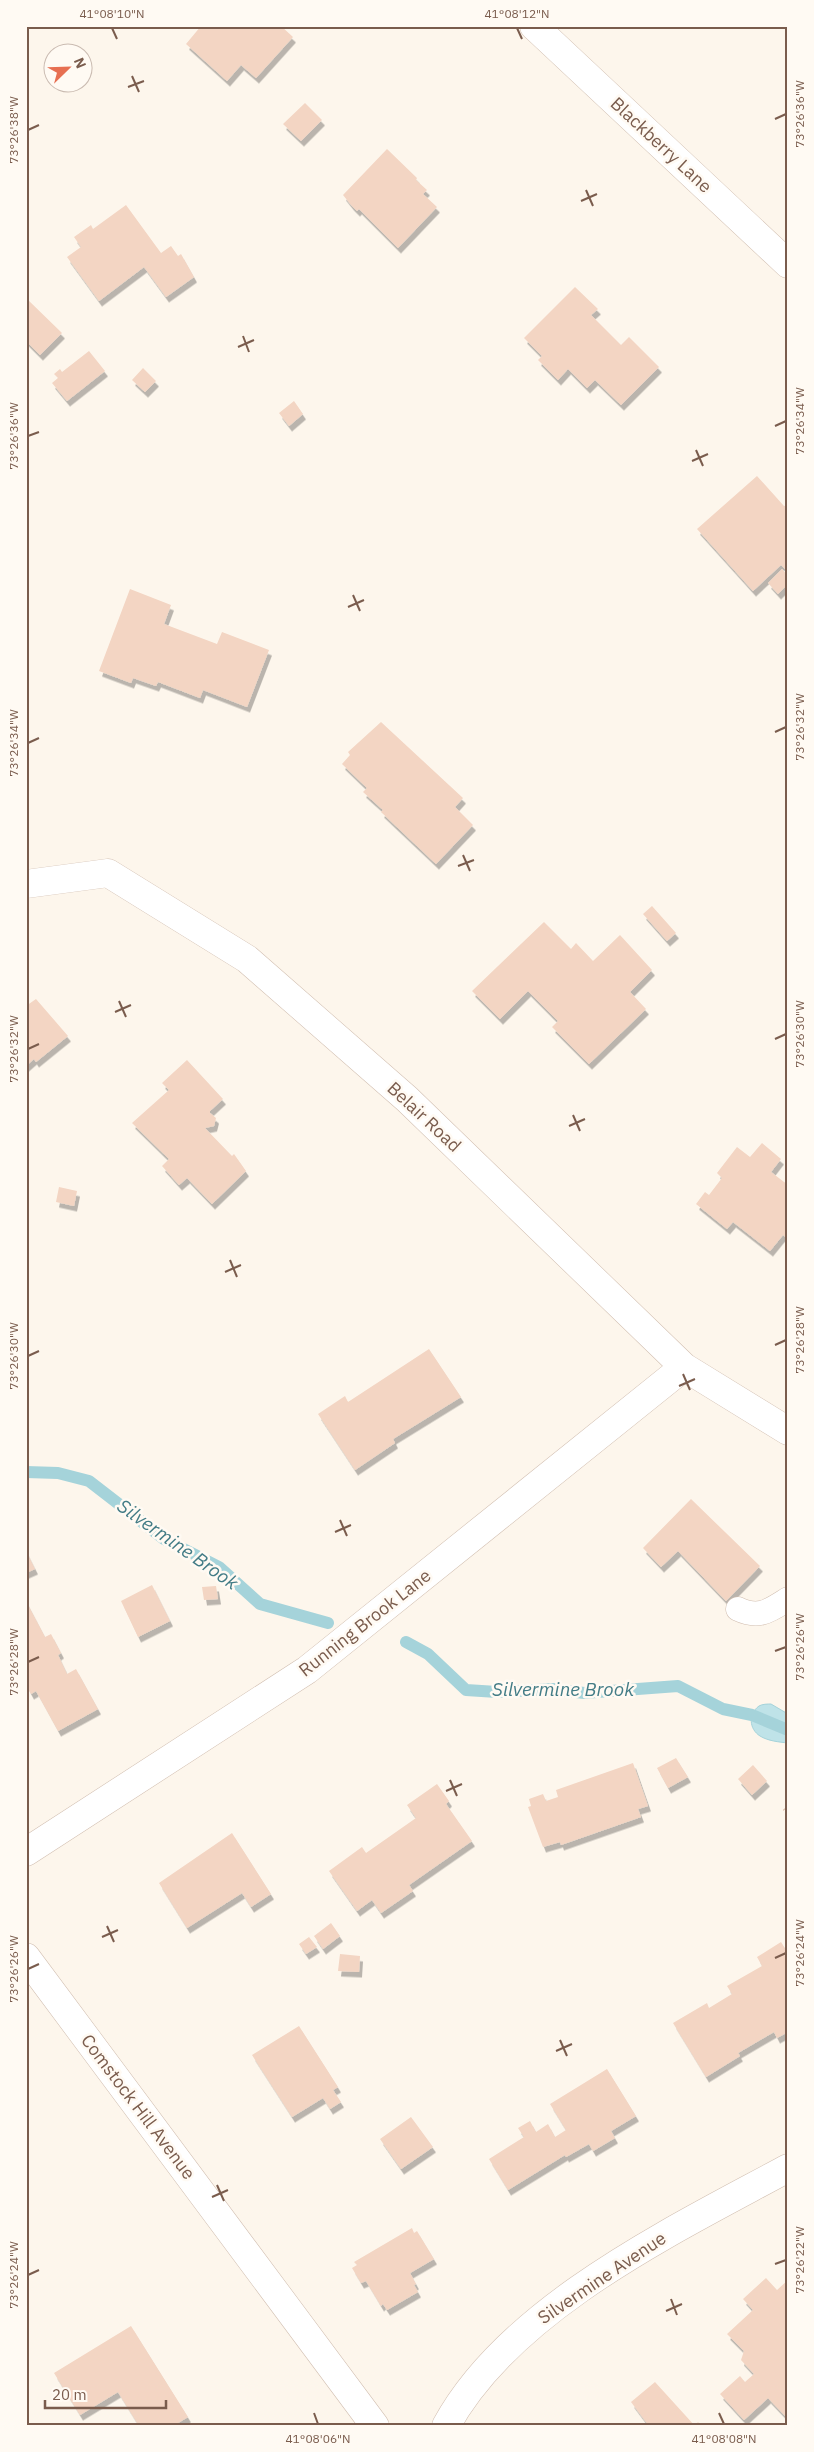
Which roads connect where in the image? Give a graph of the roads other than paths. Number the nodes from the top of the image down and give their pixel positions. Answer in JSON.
{"nodes":[{"id":1,"x":534,"y":26,"type":"edge"},
{"id":2,"x":788,"y":264,"type":"edge"},
{"id":3,"x":26,"y":884,"type":"edge"},
{"id":4,"x":684,"y":1367,"type":"junction"},
{"id":5,"x":788,"y":1430,"type":"edge"},
{"id":6,"x":788,"y":1599,"type":"edge"},
{"id":7,"x":738,"y":1609,"type":"dead end"},
{"id":8,"x":26,"y":1852,"type":"edge"},
{"id":9,"x":26,"y":1957,"type":"edge"},
{"id":10,"x":788,"y":2168,"type":"edge"},
{"id":11,"x":375,"y":2426,"type":"edge"},
{"id":12,"x":446,"y":2426,"type":"edge"}],
"edges":[{"from":1,"to":2,"type":"street","name":"Blackberry Lane"},
{"from":3,"to":4,"type":"street","name":"Belair Road"},
{"from":4,"to":5,"type":"street","name":"Belair Road"},
{"from":4,"to":8,"type":"street","name":"Running Brook Lane"},
{"from":6,"to":7,"type":"lane"},
{"from":9,"to":11,"type":"street","name":"Comstock Hill Avenue"},
{"from":10,"to":12,"type":"street","name":"Silvermine Avenue"}]}
